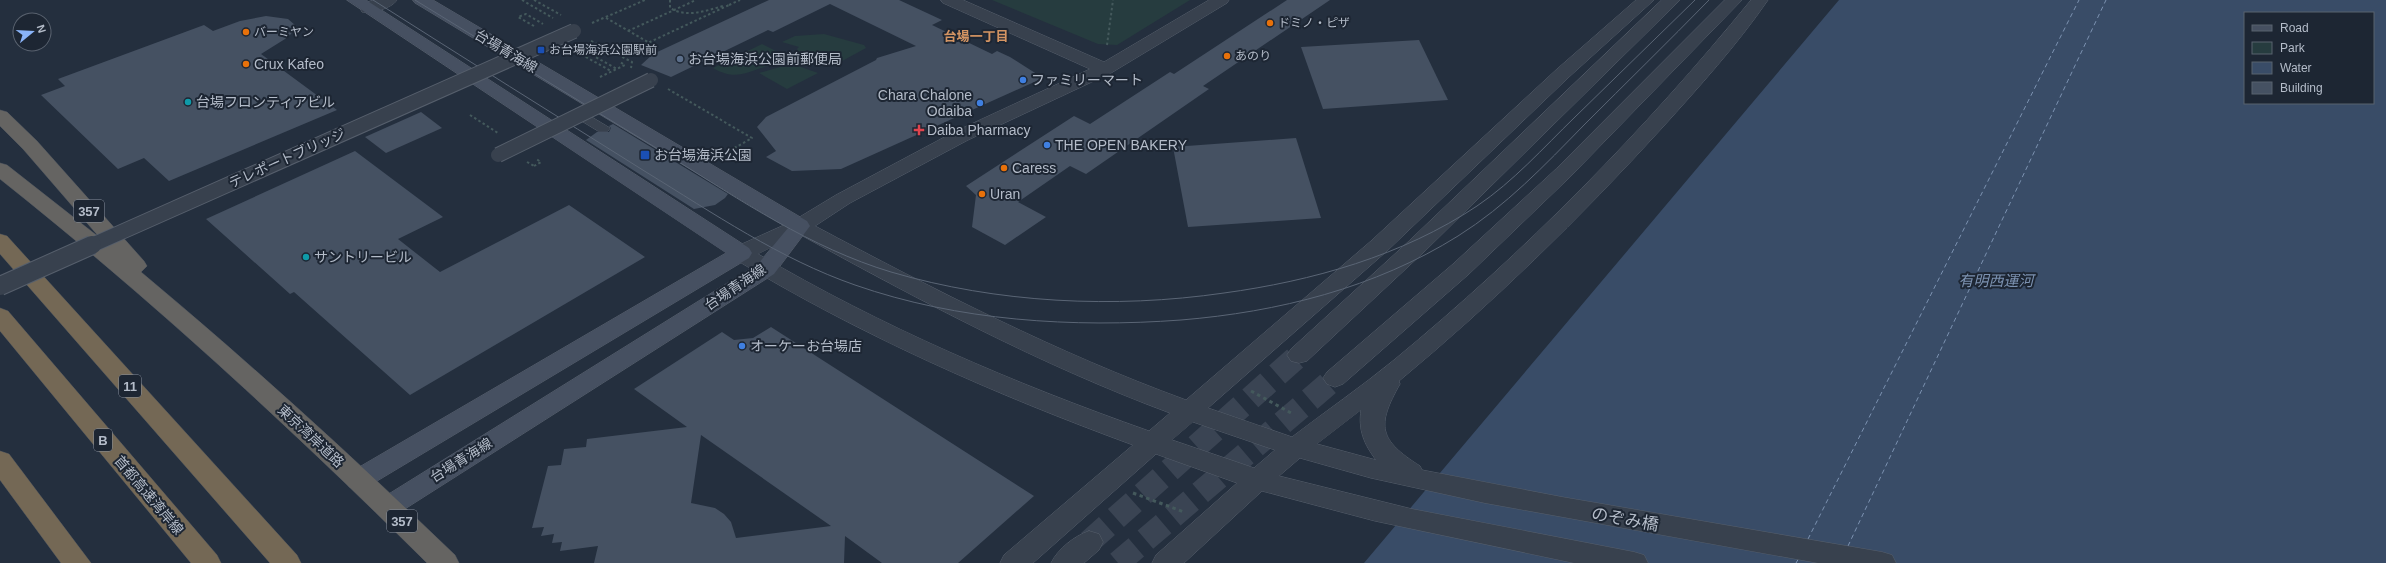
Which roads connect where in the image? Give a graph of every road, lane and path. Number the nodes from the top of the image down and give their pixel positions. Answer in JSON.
{"nodes":[{"id":1,"x":389,"y":0,"type":"edge"},
{"id":2,"x":421,"y":0,"type":"edge"},
{"id":3,"x":644,"y":0,"type":"edge"},
{"id":4,"x":670,"y":0,"type":"edge"},
{"id":5,"x":696,"y":0,"type":"edge"},
{"id":6,"x":740,"y":0,"type":"edge"},
{"id":7,"x":949,"y":0,"type":"edge"},
{"id":8,"x":1113,"y":0,"type":"edge"},
{"id":9,"x":1221,"y":0,"type":"edge"},
{"id":10,"x":1646,"y":0,"type":"edge"},
{"id":11,"x":1658,"y":0,"type":"edge"},
{"id":12,"x":1672,"y":0,"type":"edge"},
{"id":13,"x":1734,"y":0,"type":"edge"},
{"id":14,"x":1760,"y":0,"type":"edge"},
{"id":15,"x":361,"y":4,"type":"edge"},
{"id":16,"x":729,"y":5,"type":"junction"},
{"id":17,"x":673,"y":11,"type":"junction"},
{"id":18,"x":605,"y":18,"type":"junction"},
{"id":19,"x":592,"y":23,"type":"dead end"},
{"id":20,"x":574,"y":31,"type":"dead end"},
{"id":21,"x":628,"y":31,"type":"junction"},
{"id":22,"x":649,"y":42,"type":"junction"},
{"id":23,"x":1106,"y":46,"type":"dead end"},
{"id":24,"x":582,"y":49,"type":"dead end"},
{"id":25,"x":576,"y":52,"type":"dead end"},
{"id":26,"x":590,"y":53,"type":"junction"},
{"id":27,"x":622,"y":55,"type":"dead end"},
{"id":28,"x":584,"y":56,"type":"junction"},
{"id":29,"x":620,"y":62,"type":"junction"},
{"id":30,"x":631,"y":68,"type":"dead end"},
{"id":31,"x":617,"y":69,"type":"junction"},
{"id":32,"x":1105,"y":69,"type":"junction"},
{"id":33,"x":612,"y":72,"type":"junction"},
{"id":34,"x":600,"y":77,"type":"dead end"},
{"id":35,"x":651,"y":80,"type":"dead end"},
{"id":36,"x":679,"y":95,"type":"dead end"},
{"id":37,"x":475,"y":113,"type":"dead end"},
{"id":38,"x":580,"y":114,"type":"junction"},
{"id":39,"x":0,"y":116,"type":"edge"},
{"id":40,"x":1541,"y":126,"type":"junction"},
{"id":41,"x":603,"y":128,"type":"dead end"},
{"id":42,"x":516,"y":146,"type":"junction"},
{"id":43,"x":729,"y":151,"type":"dead end"},
{"id":44,"x":498,"y":155,"type":"dead end"},
{"id":45,"x":0,"y":169,"type":"edge"},
{"id":46,"x":800,"y":226,"type":"junction"},
{"id":47,"x":0,"y":240,"type":"edge"},
{"id":48,"x":741,"y":253,"type":"junction"},
{"id":49,"x":766,"y":269,"type":"junction"},
{"id":50,"x":0,"y":286,"type":"edge"},
{"id":51,"x":175,"y":311,"type":"junction"},
{"id":52,"x":0,"y":316,"type":"edge"},
{"id":53,"x":1299,"y":355,"type":"tunnel mouth"},
{"id":54,"x":1402,"y":366,"type":"junction"},
{"id":55,"x":1335,"y":378,"type":"tunnel mouth"},
{"id":56,"x":1251,"y":391,"type":"dead end"},
{"id":57,"x":1189,"y":410,"type":"junction"},
{"id":58,"x":1291,"y":413,"type":"dead end"},
{"id":59,"x":1152,"y":443,"type":"junction"},
{"id":60,"x":1296,"y":448,"type":"junction"},
{"id":61,"x":0,"y":461,"type":"edge"},
{"id":62,"x":1378,"y":462,"type":"junction"},
{"id":63,"x":358,"y":480,"type":"junction"},
{"id":64,"x":1257,"y":480,"type":"junction"},
{"id":65,"x":1107,"y":484,"type":"junction"},
{"id":66,"x":388,"y":507,"type":"junction"},
{"id":67,"x":1210,"y":521,"type":"junction"},
{"id":68,"x":1089,"y":542,"type":"tunnel mouth"},
{"id":69,"x":77,"y":563,"type":"edge"},
{"id":70,"x":207,"y":563,"type":"edge"},
{"id":71,"x":287,"y":563,"type":"edge"},
{"id":72,"x":445,"y":563,"type":"edge"},
{"id":73,"x":1014,"y":563,"type":"edge"},
{"id":74,"x":1065,"y":563,"type":"edge"},
{"id":75,"x":1166,"y":563,"type":"edge"},
{"id":76,"x":1634,"y":563,"type":"edge"},
{"id":77,"x":1882,"y":563,"type":"edge"}],
"edges":[{"from":1,"to":15,"type":"street"},
{"from":2,"to":46,"type":"main road","name":"台場青海線"},
{"from":3,"to":18,"type":"path"},
{"from":4,"to":17,"type":"path"},
{"from":5,"to":17,"type":"path"},
{"from":6,"to":16,"type":"path"},
{"from":7,"to":32,"type":"street"},
{"from":8,"to":23,"type":"path"},
{"from":9,"to":32,"type":"street"},
{"from":10,"to":57,"type":"street"},
{"from":11,"to":40,"type":"street"},
{"from":12,"to":40,"type":"street"},
{"from":13,"to":55,"type":"street"},
{"from":14,"to":54,"type":"street"},
{"from":15,"to":48,"type":"main road","name":"台場青海線"},
{"from":16,"to":17,"type":"path"},
{"from":16,"to":22,"type":"path"},
{"from":17,"to":21,"type":"path"},
{"from":18,"to":19,"type":"path"},
{"from":18,"to":21,"type":"path"},
{"from":20,"to":50,"type":"street","name":"テレポートブリッジ","bridge":true},
{"from":21,"to":22,"type":"path"},
{"from":22,"to":27,"type":"path"},
{"from":24,"to":26,"type":"path"},
{"from":25,"to":28,"type":"path"},
{"from":26,"to":28,"type":"path"},
{"from":26,"to":31,"type":"path"},
{"from":28,"to":33,"type":"path"},
{"from":29,"to":30,"type":"path"},
{"from":29,"to":31,"type":"path"},
{"from":29,"to":33,"type":"path"},
{"from":31,"to":33,"type":"path"},
{"from":32,"to":46,"type":"street"},
{"from":33,"to":34,"type":"path"},
{"from":35,"to":38,"type":"street","bridge":true},
{"from":36,"to":43,"type":"path"},
{"from":37,"to":42,"type":"path"},
{"from":38,"to":41,"type":"street"},
{"from":38,"to":42,"type":"street","bridge":true},
{"from":39,"to":51,"type":"highway","name":"東京湾岸道路","number":"357"},
{"from":40,"to":53,"type":"street"},
{"from":42,"to":44,"type":"street","bridge":true},
{"from":45,"to":51,"type":"highway","name":"東京湾岸道路","number":"357"},
{"from":46,"to":48,"type":"street"},
{"from":46,"to":49,"type":"main road","name":"台場青海線"},
{"from":46,"to":57,"type":"street","name":"のぞみ橋"},
{"from":47,"to":71,"type":"highway","number":"11"},
{"from":48,"to":49,"type":"street"},
{"from":48,"to":63,"type":"main road","name":"台場青海線"},
{"from":49,"to":59,"type":"street"},
{"from":49,"to":66,"type":"main road","name":"台場青海線"},
{"from":51,"to":63,"type":"highway","name":"東京湾岸道路","number":"357"},
{"from":52,"to":70,"type":"highway","name":"首都高速湾岸線","number":"B"},
{"from":54,"to":60,"type":"street"},
{"from":54,"to":62,"type":"street"},
{"from":56,"to":58,"type":"path"},
{"from":57,"to":59,"type":"street"},
{"from":57,"to":60,"type":"street","name":"のぞみ橋"},
{"from":59,"to":64,"type":"street"},
{"from":59,"to":65,"type":"street"},
{"from":60,"to":62,"type":"street","name":"のぞみ橋"},
{"from":60,"to":64,"type":"street"},
{"from":61,"to":69,"type":"highway"},
{"from":62,"to":77,"type":"street","name":"のぞみ橋"},
{"from":63,"to":66,"type":"highway","name":"東京湾岸道路","number":"357"},
{"from":64,"to":67,"type":"street"},
{"from":64,"to":76,"type":"street"},
{"from":65,"to":67,"type":"path"},
{"from":65,"to":73,"type":"street"},
{"from":66,"to":72,"type":"highway","name":"東京湾岸道路","number":"357"},
{"from":67,"to":75,"type":"street"},
{"from":68,"to":74,"type":"street"}]}
